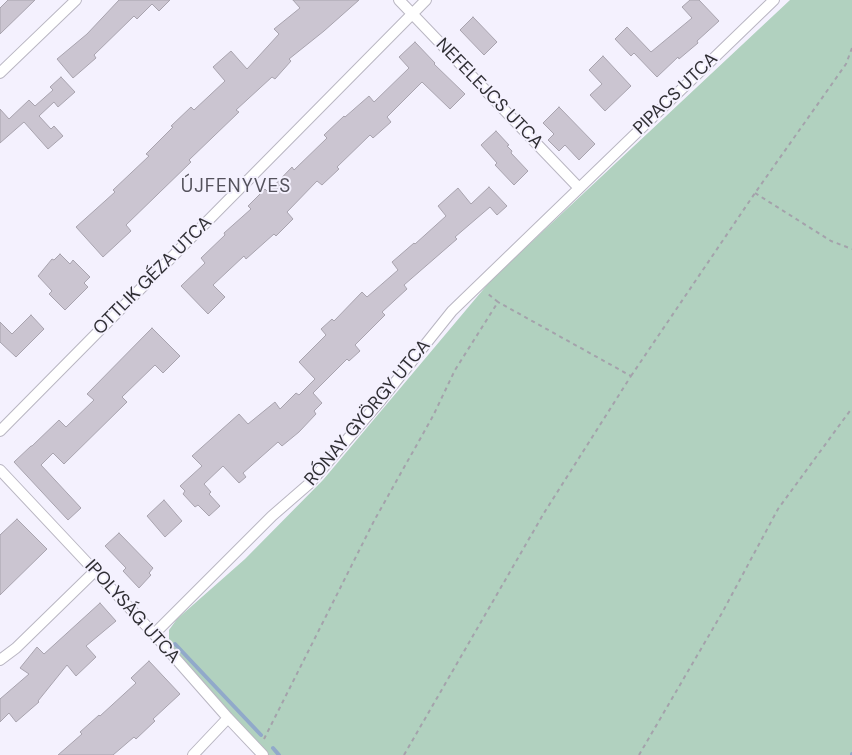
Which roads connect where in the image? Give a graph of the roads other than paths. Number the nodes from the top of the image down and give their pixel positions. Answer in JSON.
{"nodes":[{"id":1,"x":76,"y":0,"type":"edge"},
{"id":2,"x":399,"y":0,"type":"edge"},
{"id":3,"x":426,"y":0,"type":"edge"},
{"id":4,"x":774,"y":0,"type":"edge"},
{"id":5,"x":411,"y":13,"type":"junction"},
{"id":6,"x":0,"y":73,"type":"edge"},
{"id":7,"x":579,"y":188,"type":"junction"},
{"id":8,"x":0,"y":431,"type":"edge"},
{"id":9,"x":0,"y":470,"type":"edge"},
{"id":10,"x":95,"y":571,"type":"junction"},
{"id":11,"x":154,"y":634,"type":"junction"},
{"id":12,"x":0,"y":660,"type":"edge"},
{"id":13,"x":228,"y":718,"type":"junction"},
{"id":14,"x":261,"y":753,"type":"edge"},
{"id":15,"x":193,"y":755,"type":"edge"}],
"edges":[{"from":1,"to":6,"type":"street"},
{"from":2,"to":5,"type":"street","name":"NEFELEJCS UTCA"},
{"from":3,"to":5,"type":"street","name":"OTTLIK GÉZA UTCA"},
{"from":4,"to":7,"type":"street","name":"PIPACS UTCA"},
{"from":5,"to":7,"type":"street","name":"NEFELEJCS UTCA"},
{"from":5,"to":8,"type":"street","name":"OTTLIK GÉZA UTCA"},
{"from":7,"to":11,"type":"street","name":"RÓNAY GYÖRGY UTCA"},
{"from":9,"to":10,"type":"street","name":"IPOLYSÁG UTCA"},
{"from":10,"to":11,"type":"street","name":"IPOLYSÁG UTCA"},
{"from":10,"to":12,"type":"street"},
{"from":11,"to":13,"type":"street","name":"IPOLYSÁG UTCA"},
{"from":13,"to":14,"type":"street","name":"IPOLYSÁG UTCA"},
{"from":13,"to":15,"type":"street"}]}
